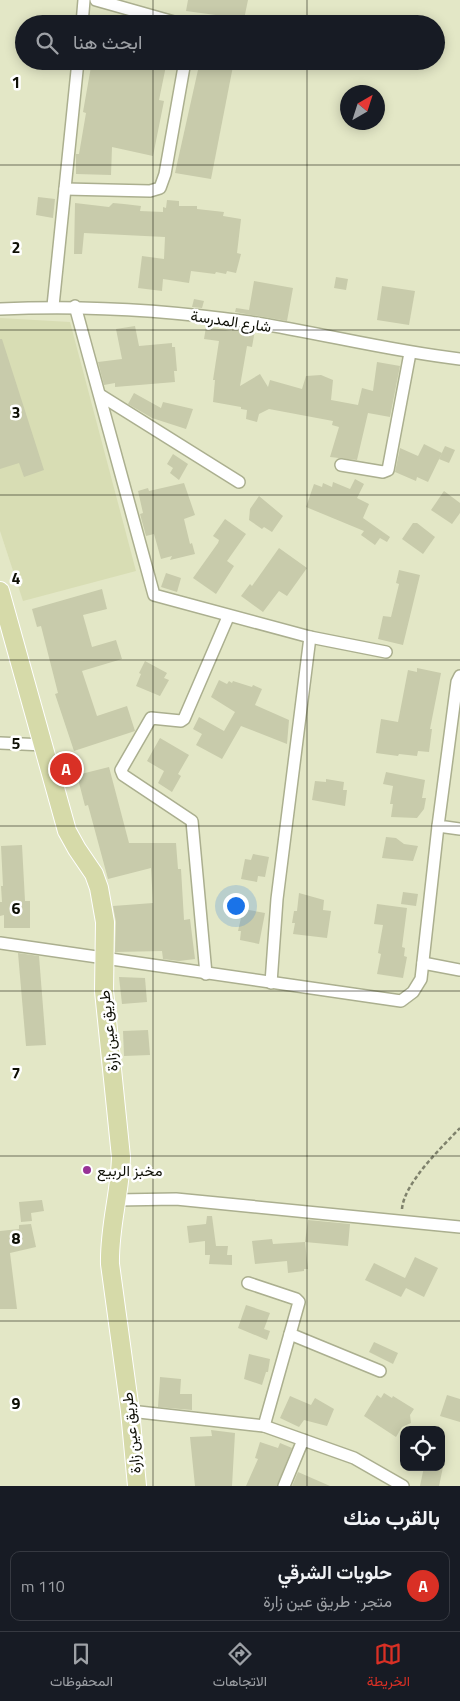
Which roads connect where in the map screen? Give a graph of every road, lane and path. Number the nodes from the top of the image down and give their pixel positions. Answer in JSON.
{"nodes":[{"id":1,"x":84,"y":0,"type":"edge"},
{"id":2,"x":96,"y":0,"type":"edge"},
{"id":3,"x":83,"y":15,"type":"edge"},
{"id":4,"x":149,"y":15,"type":"edge"},
{"id":5,"x":77,"y":70,"type":"edge"},
{"id":6,"x":183,"y":70,"type":"edge"},
{"id":7,"x":65,"y":189,"type":"junction"},
{"id":8,"x":53,"y":306,"type":"junction"},
{"id":9,"x":75,"y":306,"type":"junction"},
{"id":10,"x":0,"y":309,"type":"edge"},
{"id":11,"x":410,"y":353,"type":"junction"},
{"id":12,"x":460,"y":360,"type":"edge"},
{"id":13,"x":100,"y":395,"type":"junction"},
{"id":14,"x":341,"y":465,"type":"dead end"},
{"id":15,"x":239,"y":482,"type":"dead end"},
{"id":16,"x":1,"y":595,"type":"edge"},
{"id":17,"x":228,"y":617,"type":"junction"},
{"id":18,"x":310,"y":637,"type":"junction"},
{"id":19,"x":386,"y":652,"type":"dead end"},
{"id":20,"x":460,"y":676,"type":"edge"},
{"id":21,"x":0,"y":743,"type":"edge"},
{"id":22,"x":44,"y":745,"type":"junction"},
{"id":23,"x":438,"y":826,"type":"junction"},
{"id":24,"x":460,"y":829,"type":"edge"},
{"id":25,"x":0,"y":943,"type":"edge"},
{"id":26,"x":104,"y":958,"type":"junction"},
{"id":27,"x":423,"y":963,"type":"junction"},
{"id":28,"x":460,"y":970,"type":"edge"},
{"id":29,"x":206,"y":974,"type":"junction"},
{"id":30,"x":271,"y":983,"type":"junction"},
{"id":31,"x":460,"y":1128,"type":"edge"},
{"id":32,"x":118,"y":1200,"type":"junction"},
{"id":33,"x":401,"y":1221,"type":"junction"},
{"id":34,"x":460,"y":1227,"type":"edge"},
{"id":35,"x":248,"y":1283,"type":"dead end"},
{"id":36,"x":290,"y":1334,"type":"junction"},
{"id":37,"x":380,"y":1371,"type":"dead end"},
{"id":38,"x":130,"y":1411,"type":"junction"},
{"id":39,"x":264,"y":1426,"type":"junction"},
{"id":40,"x":304,"y":1440,"type":"junction"},
{"id":41,"x":137,"y":1486,"type":"edge"},
{"id":42,"x":284,"y":1486,"type":"edge"},
{"id":43,"x":403,"y":1486,"type":"edge"}],
"edges":[{"from":1,"to":3,"type":"street"},
{"from":2,"to":4,"type":"street"},
{"from":5,"to":7,"type":"street"},
{"from":6,"to":7,"type":"street"},
{"from":7,"to":8,"type":"street"},
{"from":8,"to":9,"type":"street","name":"شارع المدرسة"},
{"from":8,"to":10,"type":"street","name":"شارع المدرسة"},
{"from":9,"to":11,"type":"street","name":"شارع المدرسة"},
{"from":9,"to":13,"type":"street"},
{"from":11,"to":12,"type":"street","name":"شارع المدرسة"},
{"from":11,"to":14,"type":"street"},
{"from":13,"to":15,"type":"street"},
{"from":13,"to":17,"type":"street"},
{"from":16,"to":22,"type":"main road","name":"طريق عين زارة"},
{"from":17,"to":18,"type":"street"},
{"from":17,"to":29,"type":"street"},
{"from":18,"to":19,"type":"street"},
{"from":18,"to":30,"type":"street"},
{"from":20,"to":23,"type":"street"},
{"from":21,"to":22,"type":"street"},
{"from":22,"to":26,"type":"main road","name":"طريق عين زارة"},
{"from":23,"to":24,"type":"street"},
{"from":23,"to":27,"type":"street"},
{"from":25,"to":26,"type":"street"},
{"from":26,"to":29,"type":"street"},
{"from":26,"to":32,"type":"main road","name":"طريق عين زارة"},
{"from":27,"to":28,"type":"street"},
{"from":27,"to":30,"type":"street"},
{"from":29,"to":30,"type":"street"},
{"from":31,"to":33,"type":"path"},
{"from":32,"to":33,"type":"street"},
{"from":32,"to":38,"type":"main road","name":"طريق عين زارة"},
{"from":33,"to":34,"type":"street"},
{"from":35,"to":36,"type":"street"},
{"from":36,"to":37,"type":"street"},
{"from":36,"to":39,"type":"street"},
{"from":38,"to":39,"type":"street"},
{"from":38,"to":41,"type":"main road","name":"طريق عين زارة"},
{"from":39,"to":40,"type":"street"},
{"from":40,"to":42,"type":"street"},
{"from":40,"to":43,"type":"street"}]}
